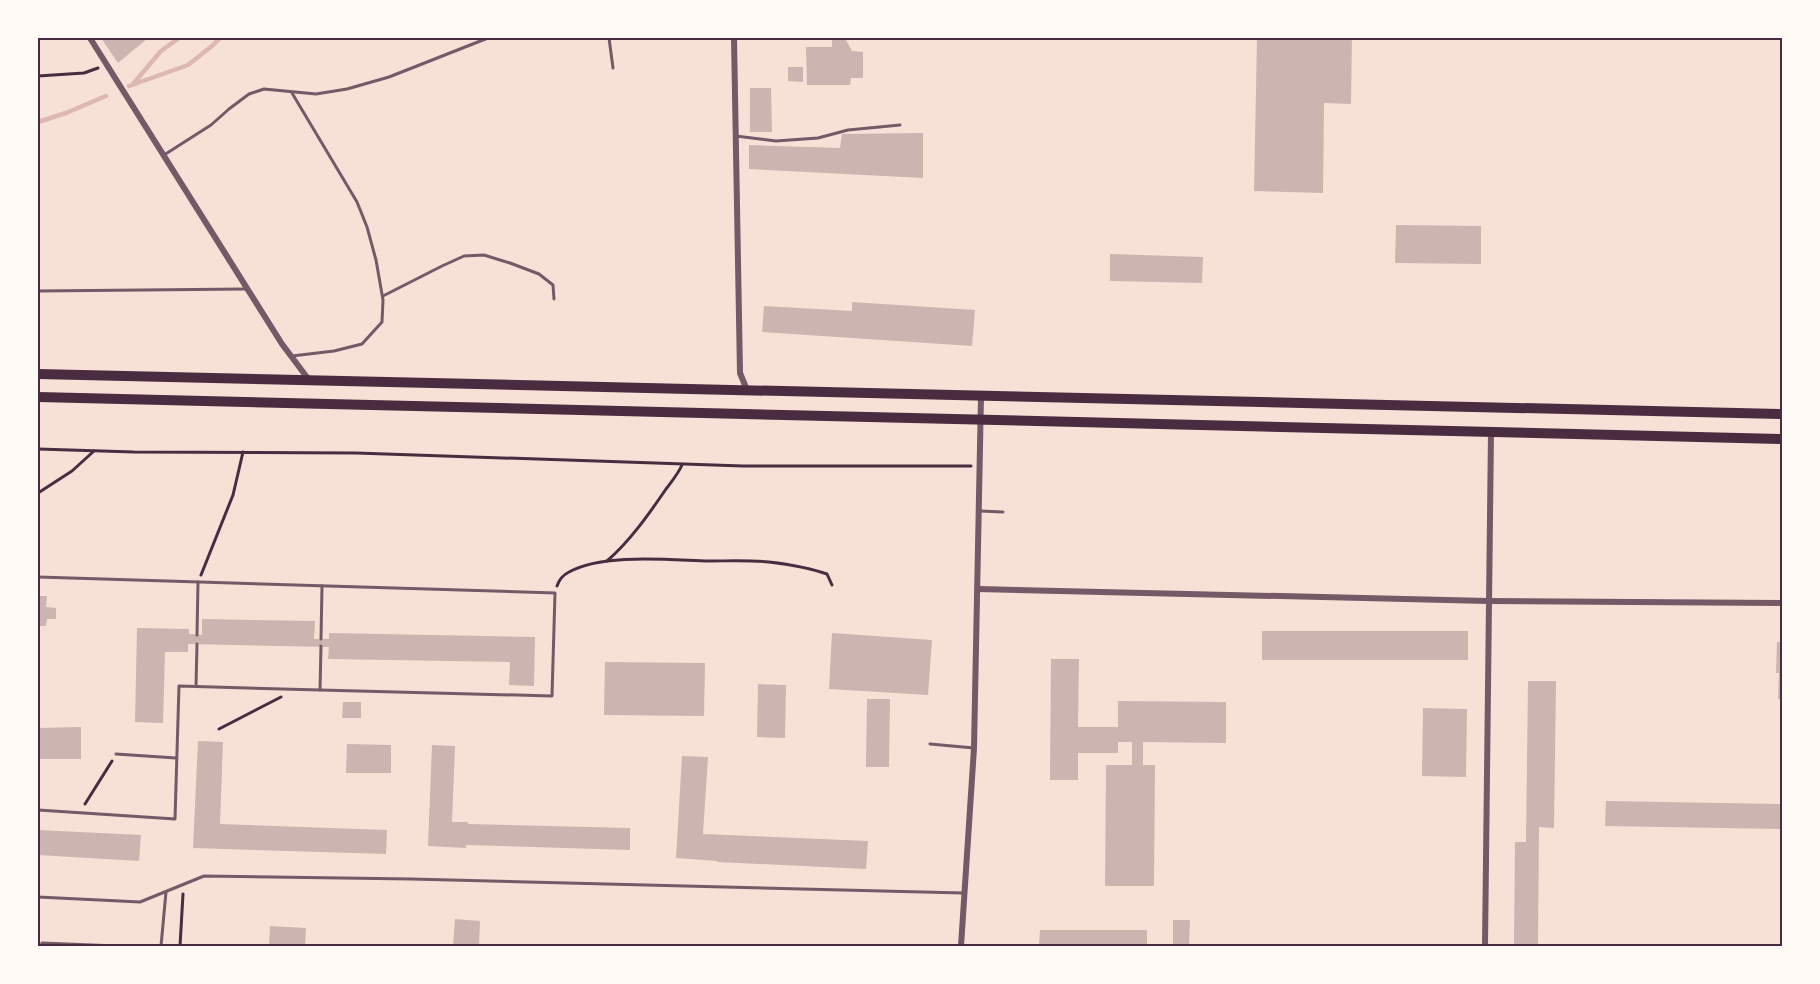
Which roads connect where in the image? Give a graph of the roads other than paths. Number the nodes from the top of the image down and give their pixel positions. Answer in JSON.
{"nodes":[{"id":1,"x":90,"y":38,"type":"edge"},
{"id":2,"x":488,"y":38,"type":"edge"},
{"id":3,"x":609,"y":38,"type":"edge"},
{"id":4,"x":734,"y":38,"type":"edge"},
{"id":5,"x":613,"y":68,"type":"dead end"},
{"id":6,"x":292,"y":93,"type":"junction"},
{"id":7,"x":900,"y":125,"type":"dead end"},
{"id":8,"x":736,"y":136,"type":"junction"},
{"id":9,"x":163,"y":156,"type":"junction"},
{"id":10,"x":247,"y":289,"type":"junction"},
{"id":11,"x":38,"y":291,"type":"edge"},
{"id":12,"x":383,"y":296,"type":"junction"},
{"id":13,"x":554,"y":298,"type":"dead end"},
{"id":14,"x":291,"y":356,"type":"junction"},
{"id":15,"x":38,"y":374,"type":"edge"},
{"id":16,"x":309,"y":380,"type":"junction"},
{"id":17,"x":747,"y":390,"type":"junction"},
{"id":18,"x":981,"y":396,"type":"junction"},
{"id":19,"x":38,"y":397,"type":"edge"},
{"id":20,"x":1782,"y":414,"type":"edge"},
{"id":21,"x":980,"y":418,"type":"junction"},
{"id":22,"x":1491,"y":431,"type":"junction"},
{"id":23,"x":1782,"y":438,"type":"edge"},
{"id":24,"x":978,"y":511,"type":"junction"},
{"id":25,"x":1003,"y":512,"type":"dead end"},
{"id":26,"x":38,"y":577,"type":"edge"},
{"id":27,"x":198,"y":582,"type":"junction"},
{"id":28,"x":322,"y":585,"type":"junction"},
{"id":29,"x":978,"y":590,"type":"junction"},
{"id":30,"x":1488,"y":601,"type":"junction"},
{"id":31,"x":1782,"y":603,"type":"edge"},
{"id":32,"x":197,"y":635,"type":"dead end"},
{"id":33,"x":321,"y":639,"type":"dead end"},
{"id":34,"x":197,"y":644,"type":"dead end"},
{"id":35,"x":321,"y":646,"type":"dead end"},
{"id":36,"x":196,"y":686,"type":"junction"},
{"id":37,"x":320,"y":690,"type":"junction"},
{"id":38,"x":930,"y":744,"type":"dead end"},
{"id":39,"x":974,"y":748,"type":"junction"},
{"id":40,"x":116,"y":754,"type":"road end"},
{"id":41,"x":176,"y":758,"type":"junction"},
{"id":42,"x":38,"y":810,"type":"edge"},
{"id":43,"x":166,"y":892,"type":"junction"},
{"id":44,"x":964,"y":892,"type":"junction"},
{"id":45,"x":38,"y":897,"type":"edge"},
{"id":46,"x":41,"y":946,"type":"edge"},
{"id":47,"x":117,"y":946,"type":"edge"},
{"id":48,"x":161,"y":946,"type":"edge"},
{"id":49,"x":961,"y":946,"type":"edge"},
{"id":50,"x":1485,"y":946,"type":"edge"}],
"edges":[{"from":1,"to":9,"type":"street"},
{"from":2,"to":6,"type":"lane"},
{"from":3,"to":5,"type":"lane"},
{"from":4,"to":8,"type":"street"},
{"from":6,"to":9,"type":"lane"},
{"from":6,"to":12,"type":"lane"},
{"from":7,"to":8,"type":"lane"},
{"from":8,"to":17,"type":"street"},
{"from":9,"to":10,"type":"street"},
{"from":10,"to":11,"type":"lane"},
{"from":10,"to":14,"type":"street"},
{"from":12,"to":13,"type":"lane"},
{"from":12,"to":14,"type":"lane"},
{"from":14,"to":16,"type":"street"},
{"from":15,"to":16,"type":"highway"},
{"from":16,"to":17,"type":"highway"},
{"from":17,"to":18,"type":"highway"},
{"from":18,"to":20,"type":"highway"},
{"from":18,"to":21,"type":"street"},
{"from":19,"to":21,"type":"highway"},
{"from":21,"to":22,"type":"highway"},
{"from":21,"to":24,"type":"street"},
{"from":22,"to":23,"type":"highway"},
{"from":22,"to":30,"type":"street"},
{"from":24,"to":25,"type":"lane"},
{"from":24,"to":29,"type":"street"},
{"from":26,"to":27,"type":"lane"},
{"from":27,"to":28,"type":"lane"},
{"from":27,"to":32,"type":"lane"},
{"from":28,"to":33,"type":"lane"},
{"from":28,"to":37,"type":"lane"},
{"from":29,"to":30,"type":"street"},
{"from":29,"to":39,"type":"street"},
{"from":30,"to":31,"type":"street"},
{"from":30,"to":50,"type":"street"},
{"from":34,"to":36,"type":"lane"},
{"from":35,"to":37,"type":"lane"},
{"from":36,"to":37,"type":"lane"},
{"from":36,"to":41,"type":"lane"},
{"from":38,"to":39,"type":"lane"},
{"from":39,"to":44,"type":"street"},
{"from":40,"to":41,"type":"lane"},
{"from":41,"to":42,"type":"lane"},
{"from":43,"to":44,"type":"lane"},
{"from":43,"to":45,"type":"lane"},
{"from":43,"to":48,"type":"lane"},
{"from":44,"to":49,"type":"street"},
{"from":46,"to":47,"type":"lane"}]}
